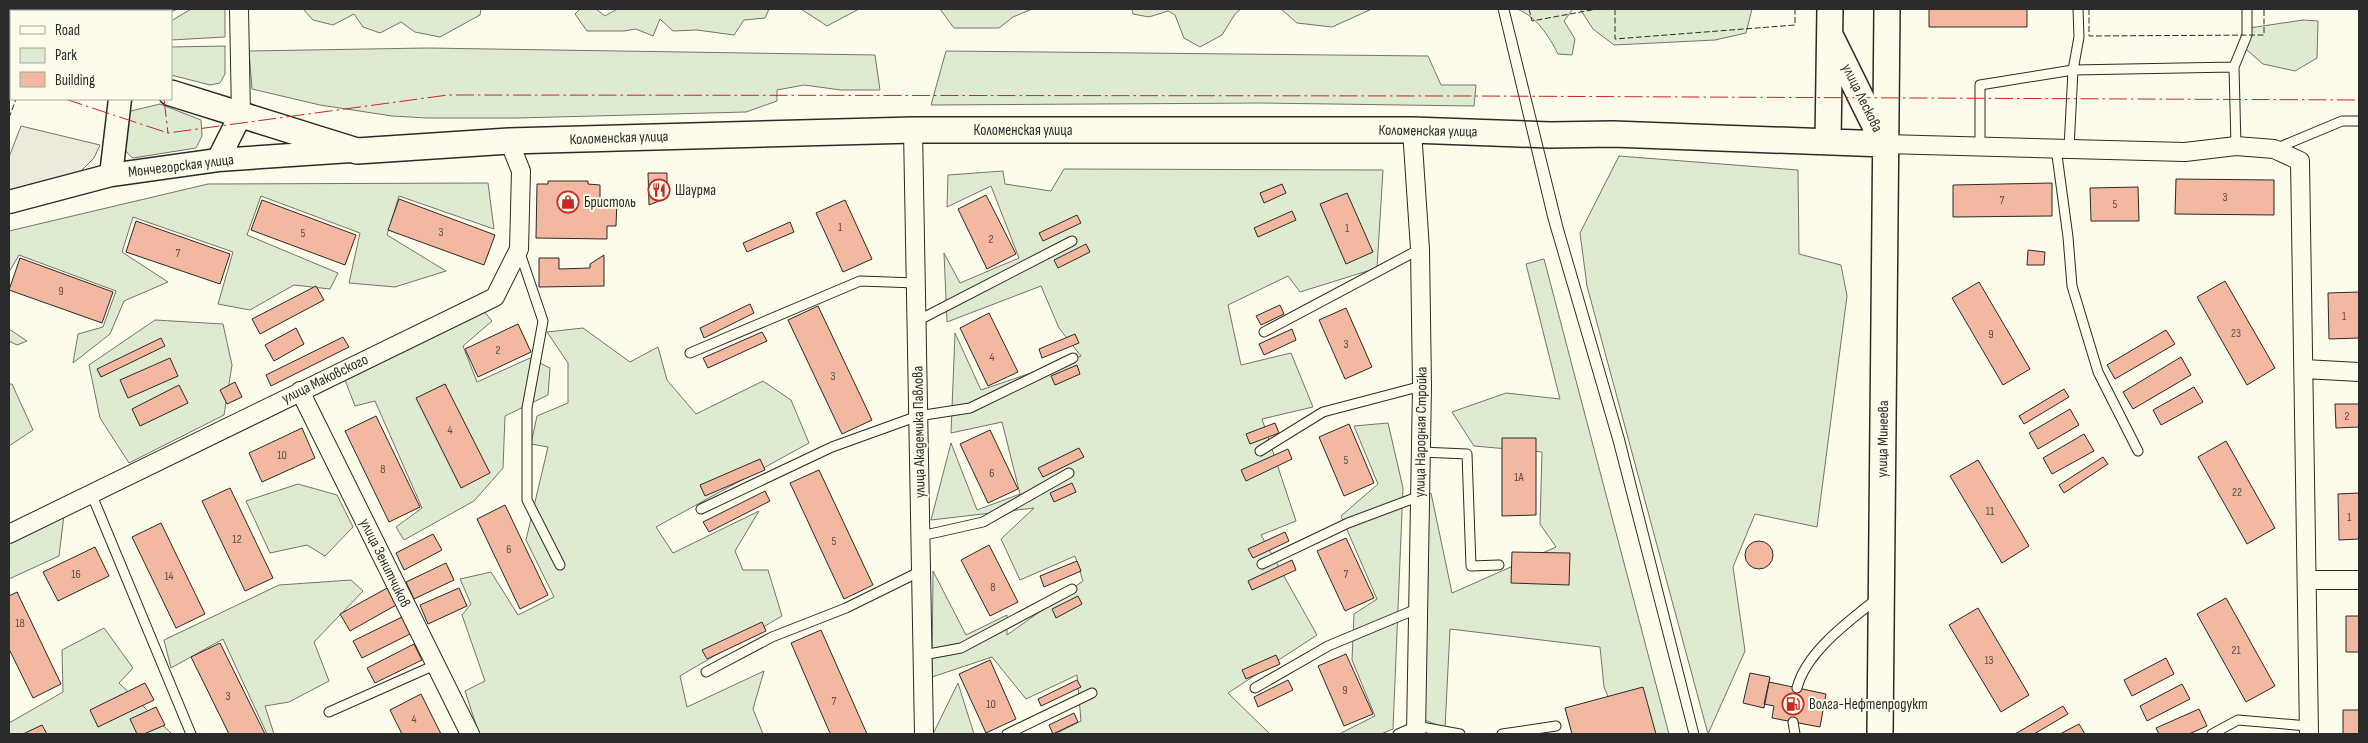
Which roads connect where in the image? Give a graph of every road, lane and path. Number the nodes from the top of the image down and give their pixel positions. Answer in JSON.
{"nodes":[{"id":1,"x":239,"y":9,"type":"edge"},
{"id":2,"x":1830,"y":9,"type":"edge"},
{"id":3,"x":1887,"y":9,"type":"edge"},
{"id":4,"x":2078,"y":9,"type":"edge"},
{"id":5,"x":2247,"y":9,"type":"edge"},
{"id":6,"x":1830,"y":34,"type":"junction"},
{"id":7,"x":1886,"y":35,"type":"junction"},
{"id":8,"x":1842,"y":58,"type":"junction"},
{"id":9,"x":2234,"y":67,"type":"junction"},
{"id":10,"x":2073,"y":70,"type":"junction"},
{"id":11,"x":172,"y":93,"type":"edge"},
{"id":12,"x":120,"y":100,"type":"edge"},
{"id":13,"x":241,"y":114,"type":"junction"},
{"id":14,"x":2359,"y":121,"type":"edge"},
{"id":15,"x":913,"y":130,"type":"junction"},
{"id":16,"x":1412,"y":130,"type":"junction"},
{"id":17,"x":509,"y":141,"type":"junction"},
{"id":18,"x":1828,"y":142,"type":"junction"},
{"id":19,"x":1885,"y":144,"type":"junction"},
{"id":20,"x":1980,"y":145,"type":"junction"},
{"id":21,"x":2236,"y":146,"type":"junction"},
{"id":22,"x":2062,"y":148,"type":"junction"},
{"id":23,"x":2274,"y":149,"type":"junction"},
{"id":24,"x":357,"y":151,"type":"junction"},
{"id":25,"x":218,"y":160,"type":"junction"},
{"id":26,"x":111,"y":175,"type":"junction"},
{"id":27,"x":9,"y":202,"type":"edge"},
{"id":28,"x":1072,"y":241,"type":"dead end"},
{"id":29,"x":519,"y":249,"type":"junction"},
{"id":30,"x":1420,"y":249,"type":"junction"},
{"id":31,"x":916,"y":283,"type":"junction"},
{"id":32,"x":916,"y":321,"type":"junction"},
{"id":33,"x":1264,"y":332,"type":"dead end"},
{"id":34,"x":690,"y":352,"type":"dead end"},
{"id":35,"x":1073,"y":358,"type":"dead end"},
{"id":36,"x":2304,"y":369,"type":"junction"},
{"id":37,"x":2359,"y":372,"type":"edge"},
{"id":38,"x":1422,"y":386,"type":"junction"},
{"id":39,"x":300,"y":391,"type":"junction"},
{"id":40,"x":918,"y":416,"type":"junction"},
{"id":41,"x":1260,"y":451,"type":"dead end"},
{"id":42,"x":2138,"y":451,"type":"dead end"},
{"id":43,"x":1421,"y":452,"type":"junction"},
{"id":44,"x":1069,"y":473,"type":"dead end"},
{"id":45,"x":91,"y":493,"type":"junction"},
{"id":46,"x":1420,"y":496,"type":"junction"},
{"id":47,"x":701,"y":509,"type":"dead end"},
{"id":48,"x":9,"y":534,"type":"edge"},
{"id":49,"x":921,"y":536,"type":"junction"},
{"id":50,"x":1262,"y":564,"type":"dead end"},
{"id":51,"x":560,"y":565,"type":"dead end"},
{"id":52,"x":1499,"y":565,"type":"dead end"},
{"id":53,"x":921,"y":572,"type":"junction"},
{"id":54,"x":2307,"y":580,"type":"junction"},
{"id":55,"x":2359,"y":580,"type":"edge"},
{"id":56,"x":1072,"y":589,"type":"dead end"},
{"id":57,"x":1882,"y":595,"type":"junction"},
{"id":58,"x":1419,"y":608,"type":"junction"},
{"id":59,"x":923,"y":656,"type":"junction"},
{"id":60,"x":436,"y":665,"type":"junction"},
{"id":61,"x":706,"y":672,"type":"dead end"},
{"id":62,"x":1255,"y":688,"type":"dead end"},
{"id":63,"x":1797,"y":688,"type":"dead end"},
{"id":64,"x":1092,"y":694,"type":"dead end"},
{"id":65,"x":329,"y":712,"type":"dead end"},
{"id":66,"x":1794,"y":722,"type":"dead end"},
{"id":67,"x":1556,"y":726,"type":"dead end"},
{"id":68,"x":1416,"y":730,"type":"edge"},
{"id":69,"x":2308,"y":730,"type":"edge"},
{"id":70,"x":191,"y":734,"type":"edge"},
{"id":71,"x":470,"y":734,"type":"edge"},
{"id":72,"x":924,"y":734,"type":"edge"},
{"id":73,"x":1007,"y":734,"type":"edge"},
{"id":74,"x":1398,"y":734,"type":"edge"},
{"id":75,"x":1460,"y":734,"type":"edge"},
{"id":76,"x":1502,"y":734,"type":"edge"},
{"id":77,"x":1795,"y":734,"type":"edge"},
{"id":78,"x":1880,"y":734,"type":"edge"},
{"id":79,"x":2212,"y":734,"type":"edge"}],
"edges":[{"from":1,"to":13,"type":"street"},
{"from":2,"to":6,"type":"main road","name":"улица Лескова"},
{"from":3,"to":7,"type":"main road","name":"улица Лескова"},
{"from":4,"to":10,"type":"lane"},
{"from":5,"to":9,"type":"lane"},
{"from":6,"to":8,"type":"main road","name":"улица Лескова"},
{"from":6,"to":18,"type":"main road"},
{"from":7,"to":8,"type":"main road"},
{"from":7,"to":19,"type":"main road","name":"улица Лескова"},
{"from":8,"to":19,"type":"main road","name":"улица Лескова"},
{"from":9,"to":10,"type":"lane"},
{"from":9,"to":21,"type":"lane"},
{"from":10,"to":20,"type":"lane"},
{"from":10,"to":22,"type":"lane"},
{"from":11,"to":13,"type":"main road","name":"Коломенская улица"},
{"from":12,"to":26,"type":"street"},
{"from":13,"to":24,"type":"main road","name":"Коломенская улица"},
{"from":13,"to":25,"type":"street"},
{"from":14,"to":23,"type":"lane"},
{"from":15,"to":16,"type":"main road","name":"Коломенская улица"},
{"from":15,"to":17,"type":"main road","name":"Коломенская улица"},
{"from":15,"to":31,"type":"street","name":"улица Академика Павлова"},
{"from":16,"to":18,"type":"main road","name":"Коломенская улица"},
{"from":16,"to":30,"type":"street","name":"улица Народная Стройка"},
{"from":17,"to":24,"type":"main road","name":"Коломенская улица"},
{"from":17,"to":29,"type":"street","name":"улица Маковского"},
{"from":18,"to":19,"type":"main road","name":"Коломенская улица"},
{"from":19,"to":20,"type":"street"},
{"from":19,"to":57,"type":"main road","name":"улица Минеева"},
{"from":20,"to":22,"type":"street"},
{"from":21,"to":22,"type":"street"},
{"from":21,"to":23,"type":"street"},
{"from":22,"to":42,"type":"lane"},
{"from":23,"to":36,"type":"street"},
{"from":24,"to":25,"type":"street","name":"Мончегорская улица"},
{"from":25,"to":26,"type":"street","name":"Мончегорская улица"},
{"from":26,"to":27,"type":"street","name":"Мончегорская улица"},
{"from":28,"to":32,"type":"lane"},
{"from":29,"to":39,"type":"street","name":"улица Маковского"},
{"from":29,"to":51,"type":"lane"},
{"from":30,"to":33,"type":"lane"},
{"from":30,"to":38,"type":"street","name":"улица Народная Стройка"},
{"from":31,"to":32,"type":"street","name":"улица Академика Павлова"},
{"from":31,"to":34,"type":"lane"},
{"from":32,"to":40,"type":"street","name":"улица Академика Павлова"},
{"from":35,"to":40,"type":"lane"},
{"from":36,"to":37,"type":"street"},
{"from":36,"to":54,"type":"street"},
{"from":38,"to":41,"type":"lane"},
{"from":38,"to":43,"type":"street","name":"улица Народная Стройка"},
{"from":39,"to":45,"type":"street","name":"улица Маковского"},
{"from":39,"to":60,"type":"street","name":"улица Зенитчиков"},
{"from":40,"to":47,"type":"lane"},
{"from":40,"to":49,"type":"street","name":"улица Академика Павлова"},
{"from":43,"to":46,"type":"street","name":"улица Народная Стройка"},
{"from":43,"to":52,"type":"lane"},
{"from":44,"to":49,"type":"lane"},
{"from":45,"to":48,"type":"street","name":"улица Маковского"},
{"from":45,"to":70,"type":"lane"},
{"from":46,"to":50,"type":"lane"},
{"from":46,"to":58,"type":"street","name":"улица Народная Стройка"},
{"from":49,"to":53,"type":"street","name":"улица Академика Павлова"},
{"from":53,"to":59,"type":"street","name":"улица Академика Павлова"},
{"from":53,"to":61,"type":"lane"},
{"from":54,"to":55,"type":"street"},
{"from":54,"to":69,"type":"street"},
{"from":56,"to":59,"type":"lane"},
{"from":57,"to":63,"type":"lane"},
{"from":57,"to":78,"type":"main road","name":"улица Минеева"},
{"from":58,"to":62,"type":"lane"},
{"from":58,"to":68,"type":"street","name":"улица Народная Стройка"},
{"from":59,"to":72,"type":"street","name":"улица Академика Павлова"},
{"from":60,"to":65,"type":"lane"},
{"from":60,"to":71,"type":"street","name":"улица Зенитчиков"},
{"from":64,"to":73,"type":"lane"},
{"from":66,"to":77,"type":"lane"},
{"from":67,"to":76,"type":"lane"},
{"from":68,"to":74,"type":"lane"},
{"from":68,"to":75,"type":"lane"},
{"from":69,"to":79,"type":"lane"}]}
